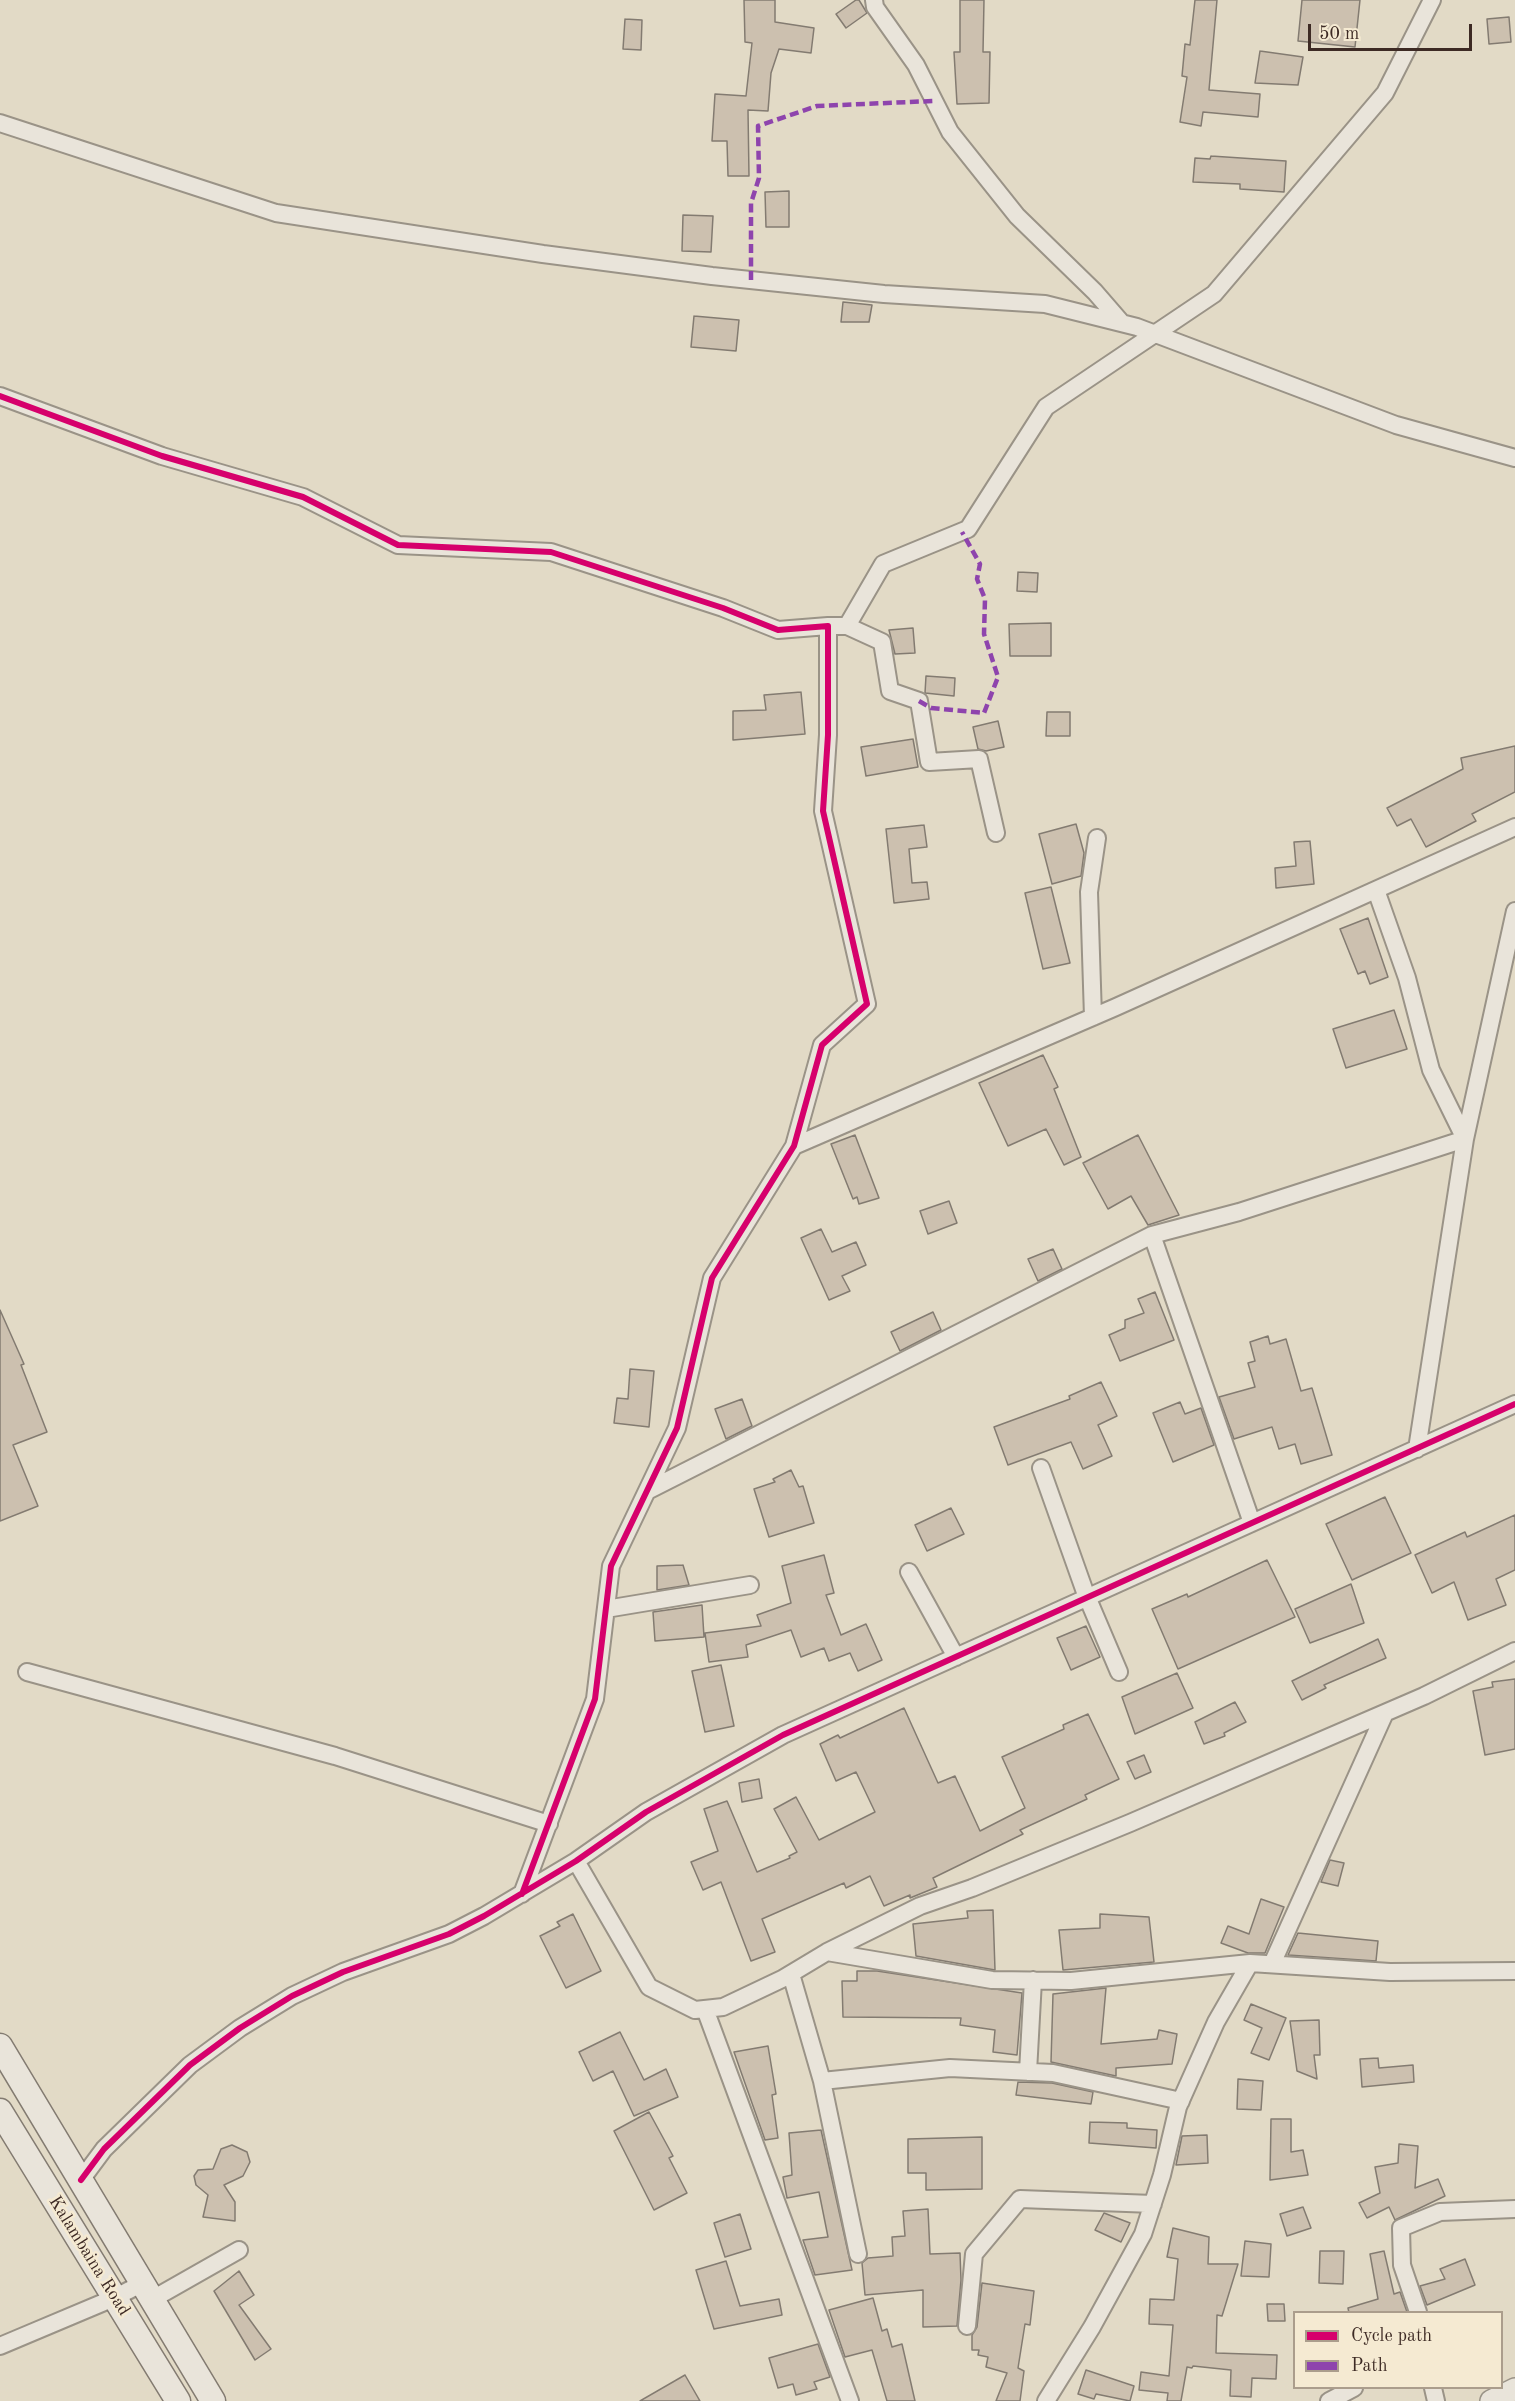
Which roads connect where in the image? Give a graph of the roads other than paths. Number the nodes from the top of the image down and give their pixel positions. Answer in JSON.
{"nodes":[{"id":1,"x":874,"y":0,"type":"edge"},
{"id":2,"x":1432,"y":0,"type":"edge"},
{"id":3,"x":0,"y":123,"type":"edge"},
{"id":4,"x":1121,"y":322,"type":"junction"},
{"id":5,"x":1157,"y":334,"type":"junction"},
{"id":6,"x":0,"y":396,"type":"edge"},
{"id":7,"x":1515,"y":458,"type":"edge"},
{"id":8,"x":828,"y":626,"type":"junction"},
{"id":9,"x":847,"y":626,"type":"junction"},
{"id":10,"x":1515,"y":827,"type":"edge"},
{"id":11,"x":996,"y":833,"type":"dead end"},
{"id":12,"x":1097,"y":838,"type":"dead end"},
{"id":13,"x":1376,"y":890,"type":"junction"},
{"id":14,"x":1515,"y":911,"type":"edge"},
{"id":15,"x":1093,"y":1017,"type":"junction"},
{"id":16,"x":1465,"y":1139,"type":"junction"},
{"id":17,"x":794,"y":1146,"type":"junction"},
{"id":18,"x":1152,"y":1235,"type":"junction"},
{"id":19,"x":1515,"y":1404,"type":"edge"},
{"id":20,"x":1417,"y":1449,"type":"junction"},
{"id":21,"x":1041,"y":1468,"type":"dead end"},
{"id":22,"x":647,"y":1491,"type":"junction"},
{"id":23,"x":1252,"y":1524,"type":"junction"},
{"id":24,"x":909,"y":1572,"type":"dead end"},
{"id":25,"x":750,"y":1585,"type":"dead end"},
{"id":26,"x":1088,"y":1598,"type":"junction"},
{"id":27,"x":606,"y":1609,"type":"junction"},
{"id":28,"x":1515,"y":1651,"type":"edge"},
{"id":29,"x":956,"y":1658,"type":"junction"},
{"id":30,"x":27,"y":1672,"type":"dead end"},
{"id":31,"x":1119,"y":1672,"type":"dead end"},
{"id":32,"x":1385,"y":1713,"type":"junction"},
{"id":33,"x":549,"y":1824,"type":"junction"},
{"id":34,"x":576,"y":1861,"type":"junction"},
{"id":35,"x":522,"y":1894,"type":"junction"},
{"id":36,"x":827,"y":1953,"type":"junction"},
{"id":37,"x":1250,"y":1963,"type":"junction"},
{"id":38,"x":1272,"y":1964,"type":"junction"},
{"id":39,"x":1515,"y":1971,"type":"edge"},
{"id":40,"x":791,"y":1974,"type":"junction"},
{"id":41,"x":1033,"y":1980,"type":"junction"},
{"id":42,"x":705,"y":2009,"type":"junction"},
{"id":43,"x":0,"y":2046,"type":"edge"},
{"id":44,"x":1028,"y":2072,"type":"junction"},
{"id":45,"x":822,"y":2080,"type":"junction"},
{"id":46,"x":1181,"y":2101,"type":"junction"},
{"id":47,"x":0,"y":2111,"type":"edge"},
{"id":48,"x":81,"y":2180,"type":"junction"},
{"id":49,"x":1153,"y":2204,"type":"junction"},
{"id":50,"x":1515,"y":2209,"type":"edge"},
{"id":51,"x":238,"y":2250,"type":"dead end"},
{"id":52,"x":858,"y":2254,"type":"dead end"},
{"id":53,"x":146,"y":2292,"type":"junction"},
{"id":54,"x":114,"y":2298,"type":"junction"},
{"id":55,"x":1417,"y":2311,"type":"edge"},
{"id":56,"x":967,"y":2326,"type":"dead end"},
{"id":57,"x":0,"y":2346,"type":"edge"},
{"id":58,"x":1352,"y":2389,"type":"edge"},
{"id":59,"x":1515,"y":2389,"type":"edge"},
{"id":60,"x":178,"y":2401,"type":"edge"},
{"id":61,"x":213,"y":2401,"type":"edge"},
{"id":62,"x":850,"y":2401,"type":"edge"},
{"id":63,"x":1046,"y":2401,"type":"edge"},
{"id":64,"x":1329,"y":2401,"type":"edge"},
{"id":65,"x":1491,"y":2401,"type":"edge"}],
"edges":[{"from":1,"to":4,"type":"street"},
{"from":2,"to":5,"type":"street"},
{"from":3,"to":4,"type":"street"},
{"from":4,"to":5,"type":"street"},
{"from":5,"to":7,"type":"street"},
{"from":5,"to":9,"type":"street"},
{"from":6,"to":8,"type":"street"},
{"from":8,"to":9,"type":"street"},
{"from":8,"to":17,"type":"street"},
{"from":9,"to":11,"type":"street"},
{"from":10,"to":13,"type":"street"},
{"from":12,"to":15,"type":"street"},
{"from":13,"to":15,"type":"street"},
{"from":13,"to":16,"type":"street"},
{"from":14,"to":16,"type":"street"},
{"from":15,"to":17,"type":"street"},
{"from":16,"to":18,"type":"street"},
{"from":16,"to":20,"type":"street"},
{"from":17,"to":22,"type":"street"},
{"from":18,"to":22,"type":"street"},
{"from":18,"to":23,"type":"street"},
{"from":19,"to":20,"type":"street"},
{"from":20,"to":23,"type":"street"},
{"from":21,"to":26,"type":"street"},
{"from":22,"to":27,"type":"street"},
{"from":23,"to":26,"type":"street"},
{"from":24,"to":29,"type":"street"},
{"from":25,"to":27,"type":"street"},
{"from":26,"to":29,"type":"street"},
{"from":26,"to":31,"type":"street"},
{"from":27,"to":33,"type":"street"},
{"from":28,"to":32,"type":"street"},
{"from":29,"to":34,"type":"street"},
{"from":30,"to":33,"type":"street"},
{"from":32,"to":36,"type":"street"},
{"from":32,"to":38,"type":"street"},
{"from":33,"to":35,"type":"street"},
{"from":34,"to":35,"type":"street"},
{"from":34,"to":42,"type":"street"},
{"from":35,"to":48,"type":"street"},
{"from":36,"to":40,"type":"street"},
{"from":36,"to":41,"type":"street"},
{"from":37,"to":38,"type":"street"},
{"from":37,"to":41,"type":"street"},
{"from":37,"to":46,"type":"street"},
{"from":38,"to":39,"type":"street"},
{"from":40,"to":42,"type":"street"},
{"from":40,"to":45,"type":"street"},
{"from":41,"to":44,"type":"street"},
{"from":42,"to":62,"type":"street"},
{"from":43,"to":48,"type":"main road"},
{"from":44,"to":45,"type":"street"},
{"from":44,"to":46,"type":"street"},
{"from":45,"to":52,"type":"street"},
{"from":46,"to":49,"type":"street"},
{"from":47,"to":54,"type":"main road","name":"Kalambaina Road"},
{"from":48,"to":53,"type":"main road"},
{"from":49,"to":56,"type":"street"},
{"from":49,"to":63,"type":"street"},
{"from":50,"to":55,"type":"street"},
{"from":51,"to":53,"type":"street"},
{"from":53,"to":54,"type":"street"},
{"from":53,"to":61,"type":"main road"},
{"from":54,"to":57,"type":"street"},
{"from":54,"to":60,"type":"main road","name":"Kalambaina Road"},
{"from":58,"to":64,"type":"street"},
{"from":59,"to":65,"type":"street"}]}
